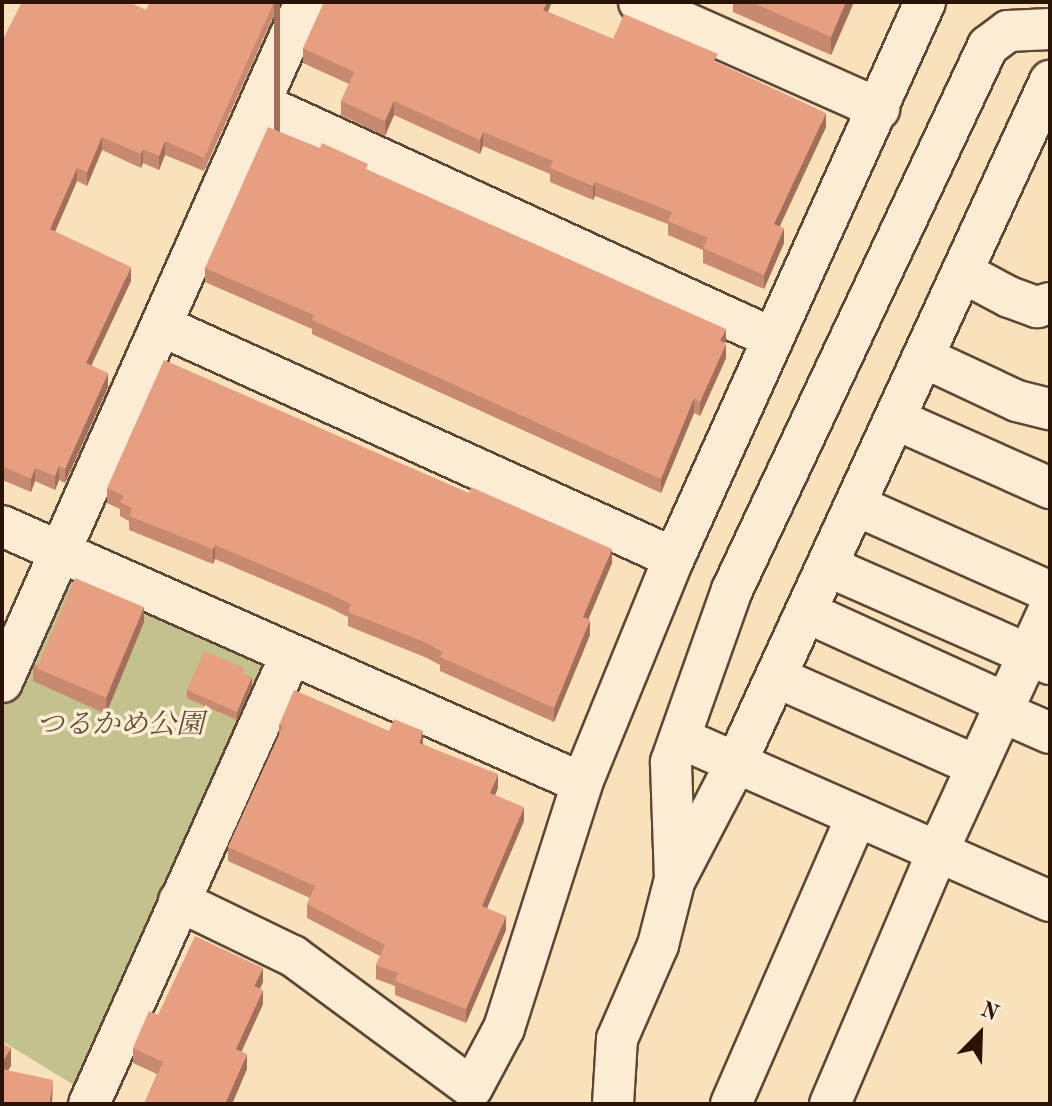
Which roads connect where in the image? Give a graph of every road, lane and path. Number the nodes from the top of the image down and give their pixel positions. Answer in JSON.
{"nodes":[{"id":1,"x":305,"y":2,"type":"edge"},
{"id":2,"x":639,"y":2,"type":"edge"},
{"id":3,"x":925,"y":2,"type":"edge"},
{"id":4,"x":1050,"y":29,"type":"edge"},
{"id":5,"x":1050,"y":81,"type":"edge"},
{"id":6,"x":261,"y":104,"type":"junction"},
{"id":7,"x":879,"y":109,"type":"junction"},
{"id":8,"x":962,"y":272,"type":"junction"},
{"id":9,"x":1050,"y":303,"type":"edge"},
{"id":10,"x":162,"y":326,"type":"junction"},
{"id":11,"x":772,"y":338,"type":"junction"},
{"id":12,"x":923,"y":357,"type":"junction"},
{"id":13,"x":1050,"y":409,"type":"edge"},
{"id":14,"x":895,"y":419,"type":"junction"},
{"id":15,"x":1050,"y":488,"type":"edge"},
{"id":16,"x":855,"y":505,"type":"junction"},
{"id":17,"x":2,"y":526,"type":"edge"},
{"id":18,"x":61,"y":552,"type":"junction"},
{"id":19,"x":674,"y":558,"type":"junction"},
{"id":20,"x":827,"y":566,"type":"junction"},
{"id":21,"x":1050,"y":592,"type":"edge"},
{"id":22,"x":1050,"y":608,"type":"edge"},
{"id":23,"x":806,"y":612,"type":"junction"},
{"id":24,"x":291,"y":655,"type":"junction"},
{"id":25,"x":1039,"y":659,"type":"edge"},
{"id":26,"x":776,"y":677,"type":"junction"},
{"id":27,"x":2,"y":682,"type":"edge"},
{"id":28,"x":1004,"y":708,"type":"junction"},
{"id":29,"x":1050,"y":733,"type":"edge"},
{"id":30,"x":680,"y":738,"type":"junction"},
{"id":31,"x":736,"y":763,"type":"junction"},
{"id":32,"x":977,"y":766,"type":"junction"},
{"id":33,"x":582,"y":783,"type":"junction"},
{"id":34,"x":857,"y":816,"type":"junction"},
{"id":35,"x":938,"y":851,"type":"junction"},
{"id":36,"x":675,"y":879,"type":"junction"},
{"id":37,"x":179,"y":901,"type":"junction"},
{"id":38,"x":1050,"y":901,"type":"edge"},
{"id":39,"x":484,"y":1096,"type":"edge"},
{"id":40,"x":89,"y":1104,"type":"edge"},
{"id":41,"x":613,"y":1104,"type":"edge"},
{"id":42,"x":731,"y":1104,"type":"edge"},
{"id":43,"x":830,"y":1104,"type":"edge"}],
"edges":[{"from":1,"to":6,"type":"street"},
{"from":2,"to":7,"type":"street"},
{"from":3,"to":7,"type":"street"},
{"from":4,"to":30,"type":"street"},
{"from":5,"to":8,"type":"street"},
{"from":6,"to":10,"type":"street"},
{"from":6,"to":11,"type":"street"},
{"from":7,"to":11,"type":"street"},
{"from":8,"to":9,"type":"street"},
{"from":8,"to":12,"type":"street"},
{"from":10,"to":18,"type":"street"},
{"from":10,"to":19,"type":"street"},
{"from":11,"to":19,"type":"street"},
{"from":12,"to":13,"type":"street"},
{"from":12,"to":14,"type":"street"},
{"from":14,"to":15,"type":"street"},
{"from":14,"to":16,"type":"street"},
{"from":16,"to":20,"type":"street"},
{"from":16,"to":21,"type":"street"},
{"from":17,"to":18,"type":"street"},
{"from":18,"to":24,"type":"street"},
{"from":18,"to":27,"type":"street"},
{"from":19,"to":33,"type":"street"},
{"from":20,"to":23,"type":"street"},
{"from":20,"to":25,"type":"street"},
{"from":22,"to":25,"type":"street"},
{"from":23,"to":26,"type":"street"},
{"from":23,"to":28,"type":"street"},
{"from":24,"to":33,"type":"street"},
{"from":24,"to":37,"type":"street"},
{"from":25,"to":28,"type":"street"},
{"from":26,"to":31,"type":"street"},
{"from":26,"to":32,"type":"street"},
{"from":28,"to":29,"type":"street"},
{"from":28,"to":32,"type":"street"},
{"from":30,"to":31,"type":"street"},
{"from":30,"to":36,"type":"street"},
{"from":31,"to":34,"type":"street"},
{"from":31,"to":36,"type":"street"},
{"from":32,"to":35,"type":"street"},
{"from":33,"to":39,"type":"street"},
{"from":34,"to":35,"type":"street"},
{"from":34,"to":42,"type":"street"},
{"from":35,"to":38,"type":"street"},
{"from":35,"to":43,"type":"street"},
{"from":36,"to":41,"type":"street"},
{"from":37,"to":39,"type":"street"},
{"from":37,"to":40,"type":"street"}]}
